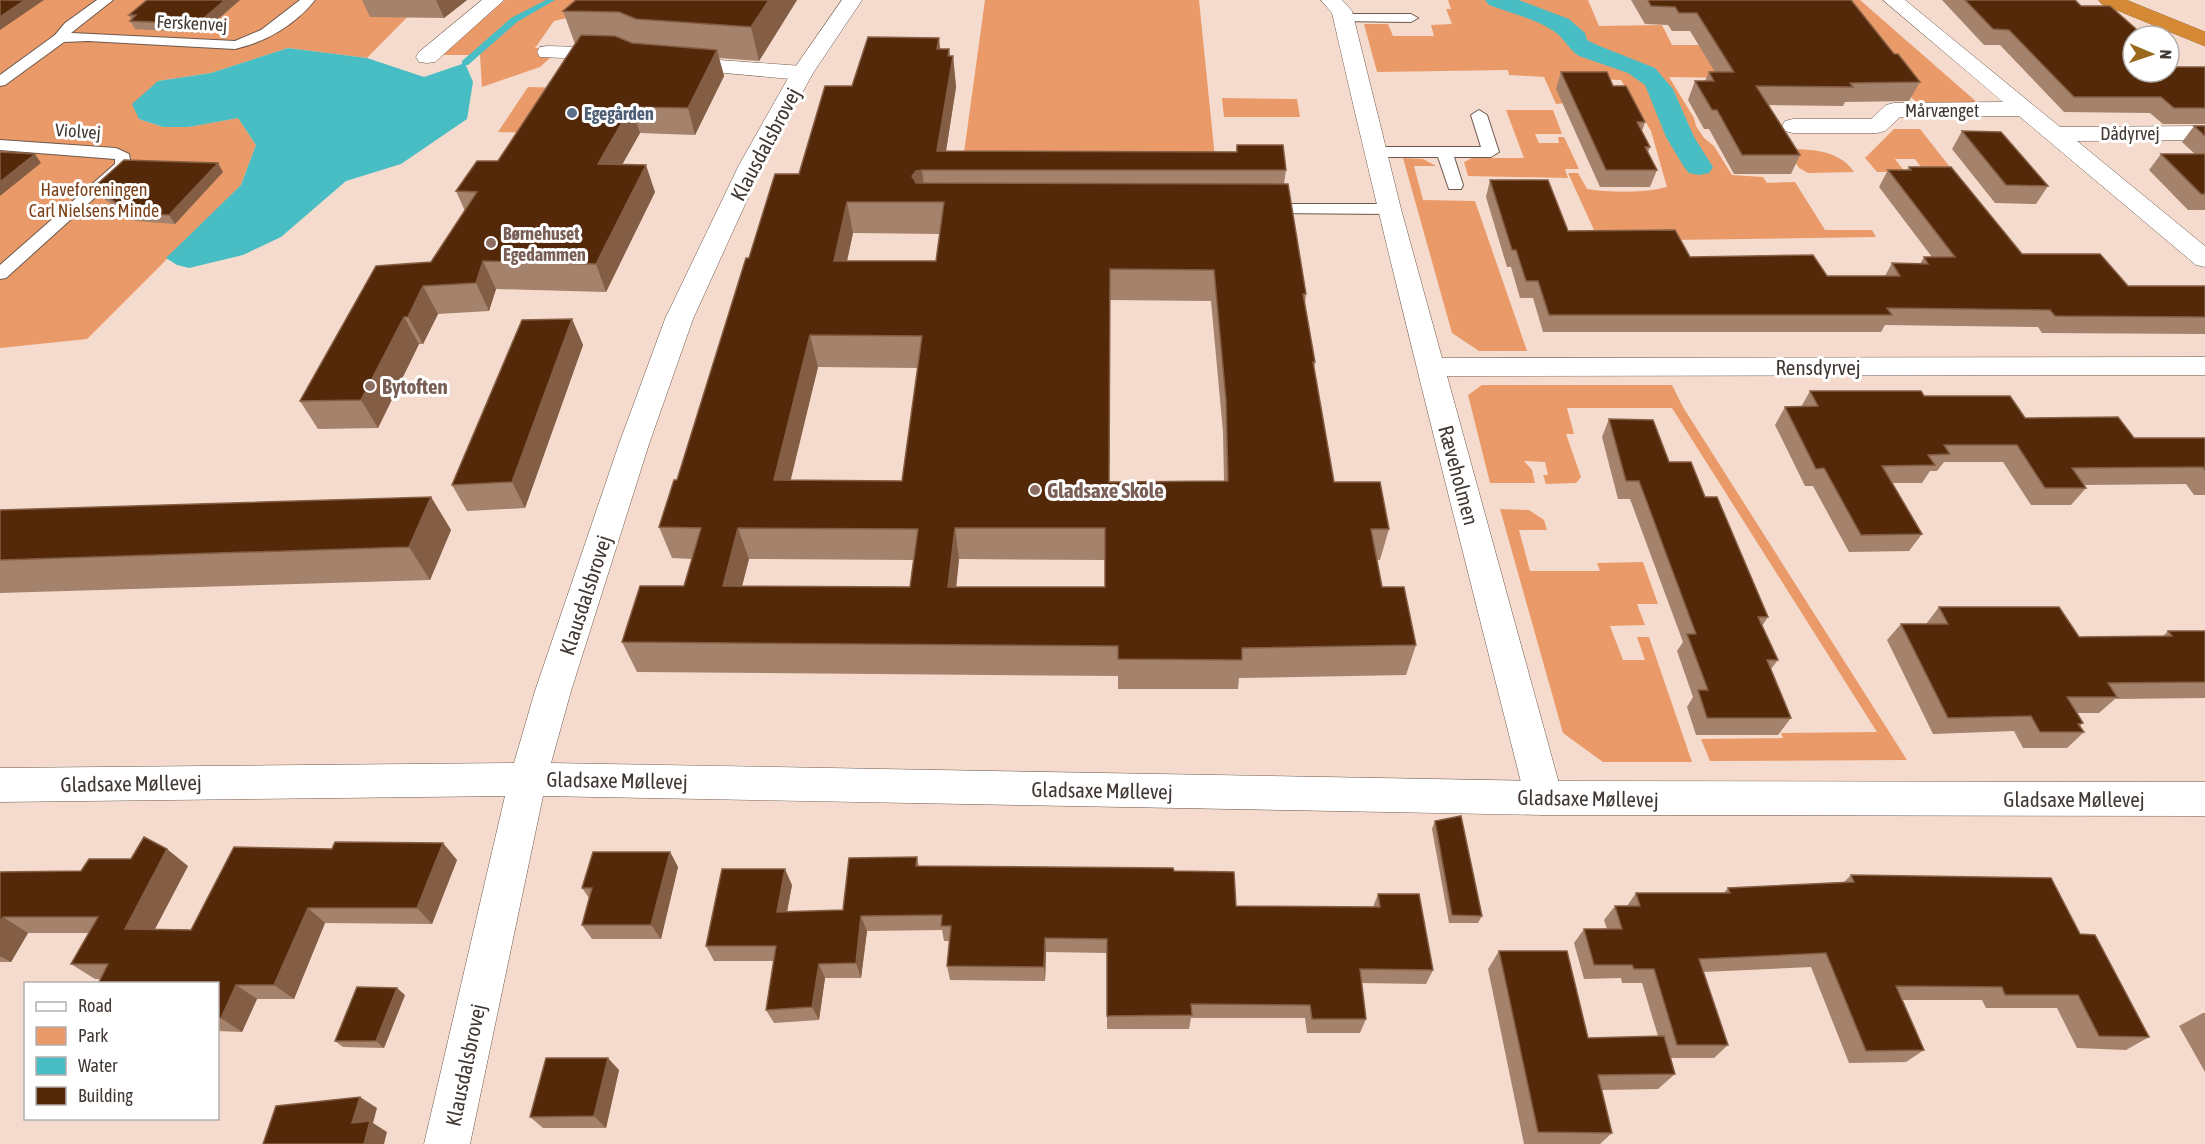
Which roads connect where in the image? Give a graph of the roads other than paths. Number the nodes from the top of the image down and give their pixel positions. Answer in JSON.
{"nodes":[{"id":1,"x":106,"y":0,"type":"edge"},
{"id":2,"x":308,"y":0,"type":"edge"},
{"id":3,"x":494,"y":0,"type":"edge"},
{"id":4,"x":852,"y":0,"type":"edge"},
{"id":5,"x":1893,"y":0,"type":"edge"},
{"id":6,"x":2109,"y":0,"type":"edge"},
{"id":7,"x":1337,"y":9,"type":"edge"},
{"id":8,"x":1411,"y":18,"type":"dead end"},
{"id":9,"x":60,"y":38,"type":"junction"},
{"id":10,"x":2205,"y":40,"type":"edge"},
{"id":11,"x":548,"y":52,"type":"dead end"},
{"id":12,"x":427,"y":57,"type":"dead end"},
{"id":13,"x":802,"y":73,"type":"junction"},
{"id":14,"x":0,"y":81,"type":"edge"},
{"id":15,"x":2026,"y":109,"type":"junction"},
{"id":16,"x":1479,"y":115,"type":"dead end"},
{"id":17,"x":1792,"y":126,"type":"dead end"},
{"id":18,"x":2205,"y":133,"type":"edge"},
{"id":19,"x":2056,"y":134,"type":"junction"},
{"id":20,"x":0,"y":145,"type":"edge"},
{"id":21,"x":1375,"y":152,"type":"junction"},
{"id":22,"x":1444,"y":152,"type":"junction"},
{"id":23,"x":1455,"y":185,"type":"dead end"},
{"id":24,"x":1246,"y":208,"type":"edge"},
{"id":25,"x":1389,"y":208,"type":"junction"},
{"id":26,"x":2205,"y":259,"type":"edge"},
{"id":27,"x":0,"y":274,"type":"edge"},
{"id":28,"x":2205,"y":366,"type":"edge"},
{"id":29,"x":1430,"y":367,"type":"junction"},
{"id":30,"x":528,"y":779,"type":"junction"},
{"id":31,"x":0,"y":785,"type":"edge"},
{"id":32,"x":1544,"y":798,"type":"junction"},
{"id":33,"x":2205,"y":799,"type":"edge"},
{"id":34,"x":447,"y":1144,"type":"edge"}],
"edges":[{"from":1,"to":9,"type":"lane"},
{"from":2,"to":9,"type":"lane","name":"Ferskenvej"},
{"from":3,"to":12,"type":"street"},
{"from":4,"to":13,"type":"street","name":"Klausdalsbrovej"},
{"from":5,"to":15,"type":"street","name":"Mårvænget"},
{"from":6,"to":10,"type":"highway"},
{"from":7,"to":8,"type":"lane","name":"Ræveholmen"},
{"from":7,"to":21,"type":"street","name":"Ræveholmen"},
{"from":9,"to":14,"type":"lane"},
{"from":11,"to":13,"type":"street","name":"Klausdalsbrovej"},
{"from":13,"to":30,"type":"street","name":"Klausdalsbrovej"},
{"from":15,"to":17,"type":"street","name":"Mårvænget"},
{"from":15,"to":19,"type":"street","name":"Mårvænget"},
{"from":16,"to":22,"type":"lane"},
{"from":18,"to":19,"type":"street","name":"Dådyrvej"},
{"from":19,"to":26,"type":"street","name":"Mårvænget"},
{"from":20,"to":27,"type":"lane","name":"Violvej"},
{"from":21,"to":22,"type":"lane"},
{"from":21,"to":25,"type":"street","name":"Ræveholmen"},
{"from":22,"to":23,"type":"lane"},
{"from":24,"to":25,"type":"lane"},
{"from":25,"to":29,"type":"street","name":"Ræveholmen"},
{"from":28,"to":29,"type":"street","name":"Rensdyrvej"},
{"from":29,"to":32,"type":"street","name":"Ræveholmen"},
{"from":30,"to":31,"type":"street","name":"Gladsaxe Møllevej"},
{"from":30,"to":32,"type":"street","name":"Gladsaxe Møllevej"},
{"from":30,"to":34,"type":"street","name":"Klausdalsbrovej"},
{"from":32,"to":33,"type":"street","name":"Gladsaxe Møllevej"}]}
